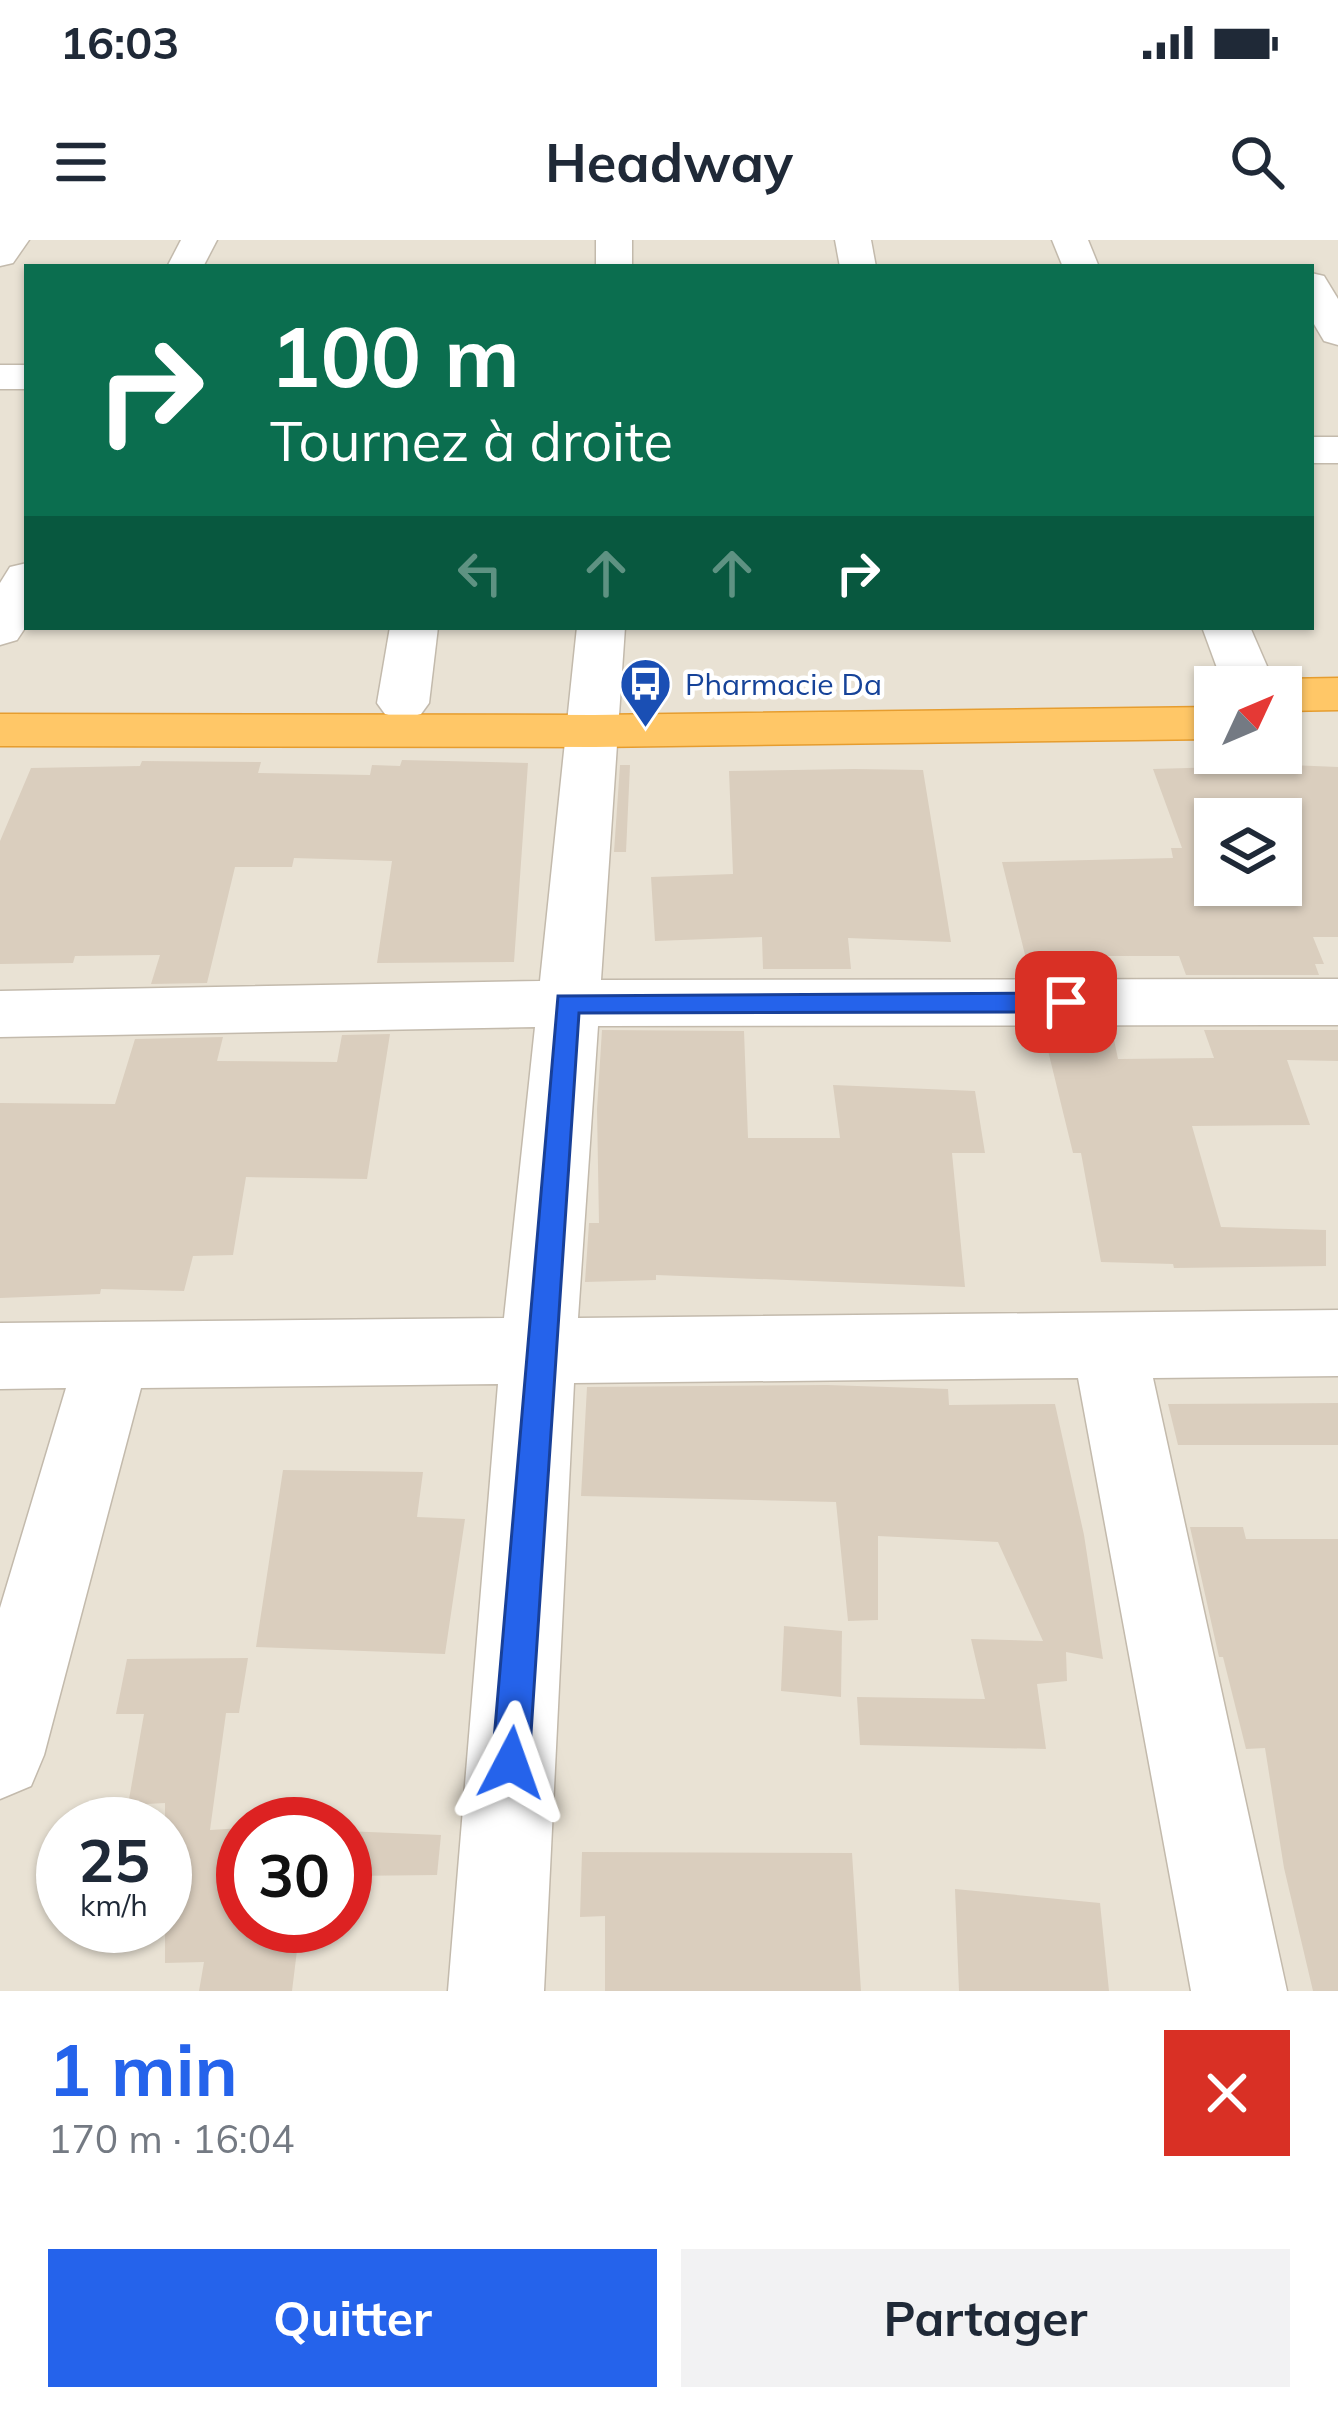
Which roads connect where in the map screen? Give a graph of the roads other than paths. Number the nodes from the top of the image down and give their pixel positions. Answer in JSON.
{"nodes":[{"id":1,"x":10,"y":240,"type":"edge"},
{"id":2,"x":0,"y":255,"type":"edge"},
{"id":3,"x":1314,"y":290,"type":"edge"},
{"id":4,"x":1338,"y":333,"type":"edge"},
{"id":5,"x":24,"y":583,"type":"edge"},
{"id":6,"x":0,"y":630,"type":"edge"},
{"id":7,"x":414,"y":630,"type":"edge"},
{"id":8,"x":601,"y":630,"type":"edge"},
{"id":9,"x":1227,"y":630,"type":"edge"},
{"id":10,"x":1242,"y":666,"type":"edge"},
{"id":11,"x":1338,"y":694,"type":"edge"},
{"id":12,"x":1302,"y":695,"type":"edge"},
{"id":13,"x":1194,"y":697,"type":"edge"},
{"id":14,"x":404,"y":703,"type":"junction"},
{"id":15,"x":0,"y":706,"type":"edge"},
{"id":16,"x":595,"y":717,"type":"junction"},
{"id":17,"x":1338,"y":721,"type":"edge"},
{"id":18,"x":1302,"y":722,"type":"edge"},
{"id":19,"x":1194,"y":723,"type":"edge"},
{"id":20,"x":0,"y":730,"type":"edge"},
{"id":21,"x":1338,"y":1002,"type":"edge"},
{"id":22,"x":567,"y":1003,"type":"junction"},
{"id":23,"x":0,"y":1014,"type":"edge"},
{"id":24,"x":1338,"y":1343,"type":"edge"},
{"id":25,"x":1109,"y":1346,"type":"junction"},
{"id":26,"x":538,"y":1353,"type":"junction"},
{"id":27,"x":0,"y":1356,"type":"edge"},
{"id":28,"x":112,"y":1358,"type":"junction"},
{"id":29,"x":0,"y":1755,"type":"edge"},
{"id":30,"x":496,"y":1991,"type":"edge"},
{"id":31,"x":1239,"y":1991,"type":"edge"}],
"edges":[{"from":1,"to":2,"type":"street"},
{"from":3,"to":4,"type":"street"},
{"from":5,"to":6,"type":"street"},
{"from":7,"to":14,"type":"street"},
{"from":8,"to":16,"type":"street"},
{"from":9,"to":10,"type":"street"},
{"from":11,"to":12,"type":"highway"},
{"from":13,"to":16,"type":"highway"},
{"from":14,"to":15,"type":"highway"},
{"from":14,"to":16,"type":"highway"},
{"from":16,"to":19,"type":"highway"},
{"from":16,"to":20,"type":"highway"},
{"from":16,"to":22,"type":"street"},
{"from":17,"to":18,"type":"highway"},
{"from":21,"to":22,"type":"street"},
{"from":22,"to":23,"type":"street"},
{"from":22,"to":26,"type":"street"},
{"from":24,"to":25,"type":"street"},
{"from":25,"to":26,"type":"street"},
{"from":25,"to":31,"type":"street"},
{"from":26,"to":28,"type":"street"},
{"from":26,"to":30,"type":"street"},
{"from":27,"to":28,"type":"street"},
{"from":28,"to":29,"type":"street"}]}
